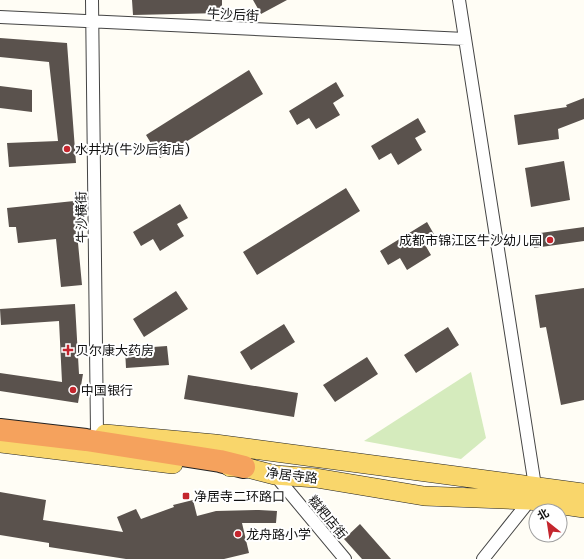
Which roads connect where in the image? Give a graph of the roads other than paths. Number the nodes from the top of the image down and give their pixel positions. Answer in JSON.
{"nodes":[{"id":1,"x":92,"y":0,"type":"edge"},
{"id":2,"x":459,"y":0,"type":"edge"},
{"id":3,"x":0,"y":17,"type":"edge"},
{"id":4,"x":93,"y":22,"type":"junction"},
{"id":5,"x":465,"y":39,"type":"junction"},
{"id":6,"x":0,"y":419,"type":"edge"},
{"id":7,"x":0,"y":430,"type":"edge"},
{"id":8,"x":98,"y":433,"type":"junction"},
{"id":9,"x":0,"y":444,"type":"edge"},
{"id":10,"x":244,"y":467,"type":"junction"},
{"id":11,"x":275,"y":476,"type":"junction"},
{"id":12,"x":532,"y":493,"type":"junction"},
{"id":13,"x":584,"y":493,"type":"edge"},
{"id":14,"x":584,"y":508,"type":"edge"},
{"id":15,"x":345,"y":559,"type":"edge"},
{"id":16,"x":483,"y":559,"type":"edge"}],
"edges":[{"from":1,"to":4,"type":"street","name":"牛沙横街"},
{"from":2,"to":5,"type":"street"},
{"from":3,"to":4,"type":"street","name":"牛沙后街"},
{"from":4,"to":5,"type":"street","name":"牛沙后街"},
{"from":4,"to":8,"type":"street","name":"牛沙横街"},
{"from":5,"to":12,"type":"street"},
{"from":6,"to":8,"type":"main road","name":"净居寺路"},
{"from":7,"to":10,"type":"highway"},
{"from":8,"to":12,"type":"main road","name":"净居寺路"},
{"from":9,"to":10,"type":"main road","name":"净居寺路"},
{"from":10,"to":11,"type":"main road","name":"净居寺路"},
{"from":11,"to":12,"type":"main road","name":"净居寺路"},
{"from":11,"to":15,"type":"street","name":"糍粑店街"},
{"from":12,"to":13,"type":"main road","name":"净居寺路"},
{"from":12,"to":14,"type":"main road","name":"净居寺路"},
{"from":12,"to":16,"type":"street"}]}
